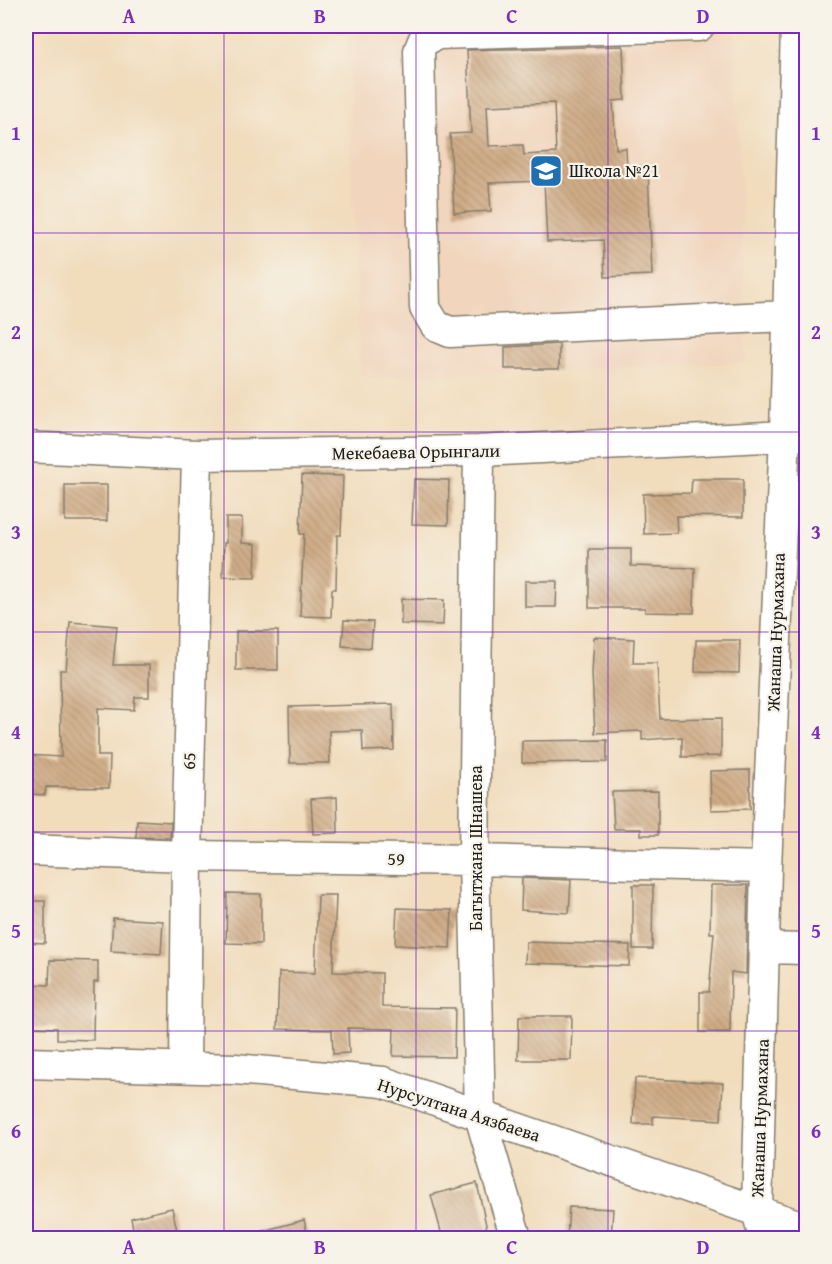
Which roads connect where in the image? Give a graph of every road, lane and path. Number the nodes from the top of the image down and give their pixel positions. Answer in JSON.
{"nodes":[{"id":1,"x":699,"y":26,"type":"edge"},
{"id":2,"x":796,"y":26,"type":"edge"},
{"id":3,"x":788,"y":316,"type":"junction"},
{"id":4,"x":796,"y":435,"type":"edge"},
{"id":5,"x":26,"y":447,"type":"edge"},
{"id":6,"x":479,"y":451,"type":"junction"},
{"id":7,"x":197,"y":455,"type":"junction"},
{"id":8,"x":26,"y":850,"type":"edge"},
{"id":9,"x":187,"y":856,"type":"junction"},
{"id":10,"x":474,"y":860,"type":"junction"},
{"id":11,"x":766,"y":867,"type":"junction"},
{"id":12,"x":765,"y":948,"type":"junction"},
{"id":13,"x":807,"y":950,"type":"edge"},
{"id":14,"x":26,"y":1063,"type":"edge"},
{"id":15,"x":185,"y":1067,"type":"junction"},
{"id":16,"x":480,"y":1116,"type":"junction"},
{"id":17,"x":757,"y":1210,"type":"junction"},
{"id":18,"x":807,"y":1228,"type":"edge"},
{"id":19,"x":516,"y":1239,"type":"edge"},
{"id":20,"x":764,"y":1239,"type":"edge"}],
"edges":[{"from":1,"to":3,"type":"street"},
{"from":2,"to":3,"type":"street","name":"Жанаша Нурмахана"},
{"from":3,"to":4,"type":"street","name":"Жанаша Нурмахана"},
{"from":4,"to":6,"type":"street","name":"Мекебаева Орынгали"},
{"from":4,"to":11,"type":"street","name":"Жанаша Нурмахана"},
{"from":5,"to":7,"type":"street","name":"Мекебаева Орынгали"},
{"from":6,"to":7,"type":"street","name":"Мекебаева Орынгали"},
{"from":6,"to":10,"type":"street","name":"Багытжана Шнашева"},
{"from":7,"to":9,"type":"street","name":"65"},
{"from":8,"to":9,"type":"street","name":"59"},
{"from":9,"to":10,"type":"street","name":"59"},
{"from":9,"to":15,"type":"street","name":"65"},
{"from":10,"to":11,"type":"street","name":"59"},
{"from":10,"to":16,"type":"street","name":"Багытжана Шнашева"},
{"from":11,"to":12,"type":"street","name":"Жанаша Нурмахана"},
{"from":12,"to":13,"type":"street"},
{"from":12,"to":17,"type":"street","name":"Жанаша Нурмахана"},
{"from":14,"to":15,"type":"street","name":"Нурсултана Аязбаева"},
{"from":15,"to":16,"type":"street","name":"Нурсултана Аязбаева"},
{"from":16,"to":17,"type":"street","name":"Нурсултана Аязбаева"},
{"from":16,"to":19,"type":"street","name":"Багытжана Шнашева"},
{"from":17,"to":18,"type":"street","name":"Нурсултана Аязбаева"},
{"from":17,"to":20,"type":"street","name":"Жанаша Нурмахана"}]}
